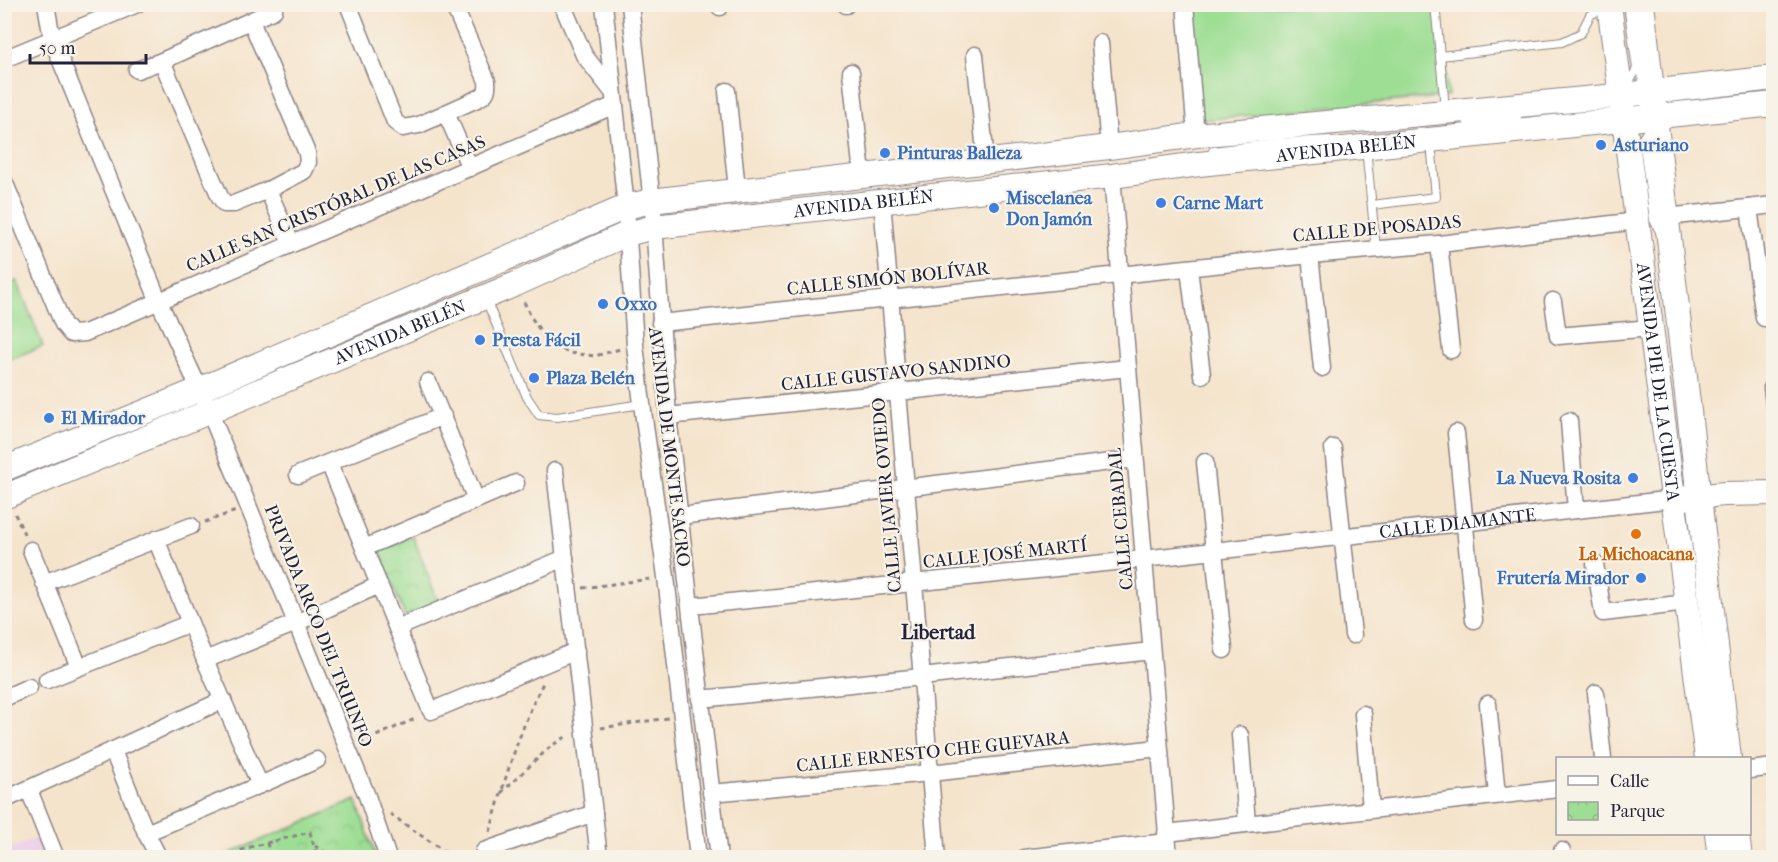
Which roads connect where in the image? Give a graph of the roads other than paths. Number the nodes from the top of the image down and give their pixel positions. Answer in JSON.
{"nodes":[{"id":1,"x":46,"y":4,"type":"edge"},
{"id":2,"x":137,"y":4,"type":"edge"},
{"id":3,"x":348,"y":4,"type":"edge"},
{"id":4,"x":453,"y":4,"type":"edge"},
{"id":5,"x":562,"y":4,"type":"edge"},
{"id":6,"x":604,"y":4,"type":"edge"},
{"id":7,"x":630,"y":4,"type":"edge"},
{"id":8,"x":1185,"y":4,"type":"edge"},
{"id":9,"x":1435,"y":4,"type":"edge"},
{"id":10,"x":1642,"y":4,"type":"edge"},
{"id":11,"x":1615,"y":5,"type":"edge"},
{"id":12,"x":274,"y":10,"type":"dead end"},
{"id":13,"x":251,"y":21,"type":"junction"},
{"id":14,"x":52,"y":39,"type":"junction"},
{"id":15,"x":1100,"y":43,"type":"dead end"},
{"id":16,"x":975,"y":55,"type":"dead end"},
{"id":17,"x":1440,"y":56,"type":"junction"},
{"id":18,"x":4,"y":59,"type":"edge"},
{"id":19,"x":162,"y":62,"type":"junction"},
{"id":20,"x":137,"y":70,"type":"dead end"},
{"id":21,"x":851,"y":72,"type":"dead end"},
{"id":22,"x":1773,"y":78,"type":"edge"},
{"id":23,"x":1773,"y":87,"type":"edge"},
{"id":24,"x":727,"y":91,"type":"dead end"},
{"id":25,"x":614,"y":99,"type":"junction"},
{"id":26,"x":1657,"y":104,"type":"junction"},
{"id":27,"x":1773,"y":104,"type":"edge"},
{"id":28,"x":1619,"y":107,"type":"junction"},
{"id":29,"x":1445,"y":112,"type":"junction"},
{"id":30,"x":446,"y":113,"type":"junction"},
{"id":31,"x":1528,"y":116,"type":"dead end"},
{"id":32,"x":1334,"y":140,"type":"dead end"},
{"id":33,"x":1431,"y":141,"type":"junction"},
{"id":34,"x":1356,"y":143,"type":"junction"},
{"id":35,"x":1203,"y":144,"type":"junction"},
{"id":36,"x":1109,"y":147,"type":"junction"},
{"id":37,"x":1146,"y":152,"type":"dead end"},
{"id":38,"x":1174,"y":158,"type":"dead end"},
{"id":39,"x":986,"y":161,"type":"junction"},
{"id":40,"x":470,"y":168,"type":"junction"},
{"id":41,"x":1120,"y":170,"type":"junction"},
{"id":42,"x":1044,"y":174,"type":"dead end"},
{"id":43,"x":862,"y":175,"type":"junction"},
{"id":44,"x":4,"y":181,"type":"edge"},
{"id":45,"x":841,"y":188,"type":"dead end"},
{"id":46,"x":268,"y":190,"type":"junction"},
{"id":47,"x":737,"y":190,"type":"junction"},
{"id":48,"x":882,"y":201,"type":"junction"},
{"id":49,"x":1372,"y":205,"type":"junction"},
{"id":50,"x":1773,"y":206,"type":"edge"},
{"id":51,"x":1749,"y":208,"type":"junction"},
{"id":52,"x":640,"y":217,"type":"junction"},
{"id":53,"x":1667,"y":217,"type":"junction"},
{"id":54,"x":1638,"y":221,"type":"junction"},
{"id":55,"x":291,"y":243,"type":"junction"},
{"id":56,"x":1439,"y":244,"type":"junction"},
{"id":57,"x":572,"y":248,"type":"dead end"},
{"id":58,"x":1376,"y":249,"type":"junction"},
{"id":59,"x":1671,"y":254,"type":"junction"},
{"id":60,"x":1310,"y":255,"type":"junction"},
{"id":61,"x":1189,"y":268,"type":"junction"},
{"id":62,"x":1120,"y":275,"type":"junction"},
{"id":63,"x":480,"y":290,"type":"junction"},
{"id":64,"x":890,"y":298,"type":"junction"},
{"id":65,"x":1553,"y":301,"type":"dead end"},
{"id":66,"x":159,"y":302,"type":"junction"},
{"id":67,"x":1764,"y":318,"type":"dead end"},
{"id":68,"x":660,"y":323,"type":"junction"},
{"id":69,"x":1651,"y":328,"type":"junction"},
{"id":70,"x":1451,"y":350,"type":"dead end"},
{"id":71,"x":1128,"y":368,"type":"junction"},
{"id":72,"x":1322,"y":368,"type":"dead end"},
{"id":73,"x":1202,"y":375,"type":"dead end"},
{"id":74,"x":428,"y":382,"type":"dead end"},
{"id":75,"x":898,"y":393,"type":"junction"},
{"id":76,"x":205,"y":400,"type":"junction"},
{"id":77,"x":642,"y":404,"type":"junction"},
{"id":78,"x":443,"y":416,"type":"junction"},
{"id":79,"x":668,"y":416,"type":"junction"},
{"id":80,"x":1569,"y":421,"type":"dead end"},
{"id":81,"x":1456,"y":433,"type":"dead end"},
{"id":82,"x":1333,"y":448,"type":"dead end"},
{"id":83,"x":1135,"y":459,"type":"junction"},
{"id":84,"x":1205,"y":462,"type":"dead end"},
{"id":85,"x":329,"y":463,"type":"junction"},
{"id":86,"x":4,"y":469,"type":"edge"},
{"id":87,"x":555,"y":471,"type":"dead end"},
{"id":88,"x":298,"y":475,"type":"dead end"},
{"id":89,"x":516,"y":483,"type":"dead end"},
{"id":90,"x":906,"y":488,"type":"junction"},
{"id":91,"x":5,"y":490,"type":"edge"},
{"id":92,"x":1773,"y":493,"type":"edge"},
{"id":93,"x":1699,"y":497,"type":"junction"},
{"id":94,"x":1674,"y":499,"type":"junction"},
{"id":95,"x":476,"y":500,"type":"junction"},
{"id":96,"x":1576,"y":510,"type":"junction"},
{"id":97,"x":680,"y":516,"type":"junction"},
{"id":98,"x":1465,"y":523,"type":"junction"},
{"id":99,"x":191,"y":526,"type":"road end"},
{"id":100,"x":1341,"y":537,"type":"junction"},
{"id":101,"x":156,"y":539,"type":"junction"},
{"id":102,"x":364,"y":548,"type":"junction"},
{"id":103,"x":31,"y":550,"type":"road end"},
{"id":104,"x":1213,"y":551,"type":"junction"},
{"id":105,"x":565,"y":558,"type":"junction"},
{"id":106,"x":1143,"y":559,"type":"junction"},
{"id":107,"x":1595,"y":564,"type":"dead end"},
{"id":108,"x":44,"y":583,"type":"junction"},
{"id":109,"x":914,"y":583,"type":"junction"},
{"id":110,"x":379,"y":585,"type":"junction"},
{"id":111,"x":1687,"y":603,"type":"junction"},
{"id":112,"x":691,"y":606,"type":"junction"},
{"id":113,"x":1474,"y":620,"type":"dead end"},
{"id":114,"x":296,"y":622,"type":"junction"},
{"id":115,"x":190,"y":623,"type":"junction"},
{"id":116,"x":397,"y":628,"type":"junction"},
{"id":117,"x":1353,"y":635,"type":"dead end"},
{"id":118,"x":1224,"y":650,"type":"dead end"},
{"id":119,"x":576,"y":651,"type":"junction"},
{"id":120,"x":1151,"y":651,"type":"junction"},
{"id":121,"x":205,"y":660,"type":"junction"},
{"id":122,"x":79,"y":667,"type":"junction"},
{"id":123,"x":922,"y":677,"type":"junction"},
{"id":124,"x":47,"y":680,"type":"dead end"},
{"id":125,"x":29,"y":687,"type":"dead end"},
{"id":126,"x":1596,"y":693,"type":"dead end"},
{"id":127,"x":4,"y":698,"type":"edge"},
{"id":128,"x":700,"y":699,"type":"junction"},
{"id":129,"x":223,"y":700,"type":"junction"},
{"id":130,"x":1488,"y":704,"type":"dead end"},
{"id":131,"x":1363,"y":714,"type":"dead end"},
{"id":132,"x":1240,"y":735,"type":"dead end"},
{"id":133,"x":1159,"y":748,"type":"junction"},
{"id":134,"x":112,"y":751,"type":"junction"},
{"id":135,"x":1603,"y":757,"type":"edge"},
{"id":136,"x":1707,"y":757,"type":"edge"},
{"id":137,"x":1728,"y":757,"type":"edge"},
{"id":138,"x":317,"y":760,"type":"dead end"},
{"id":139,"x":1773,"y":767,"type":"edge"},
{"id":140,"x":1751,"y":770,"type":"edge"},
{"id":141,"x":930,"y":773,"type":"junction"},
{"id":142,"x":260,"y":785,"type":"junction"},
{"id":143,"x":1556,"y":789,"type":"edge"},
{"id":144,"x":29,"y":790,"type":"junction"},
{"id":145,"x":711,"y":793,"type":"junction"},
{"id":146,"x":1497,"y":795,"type":"junction"},
{"id":147,"x":4,"y":800,"type":"edge"},
{"id":148,"x":1371,"y":809,"type":"junction"},
{"id":149,"x":594,"y":813,"type":"junction"},
{"id":150,"x":1247,"y":823,"type":"junction"},
{"id":151,"x":147,"y":833,"type":"junction"},
{"id":152,"x":1736,"y":835,"type":"edge"},
{"id":153,"x":1167,"y":844,"type":"edge"},
{"id":154,"x":1721,"y":853,"type":"edge"},
{"id":155,"x":485,"y":854,"type":"edge"},
{"id":156,"x":56,"y":858,"type":"edge"},
{"id":157,"x":159,"y":858,"type":"edge"},
{"id":158,"x":388,"y":858,"type":"edge"},
{"id":159,"x":599,"y":858,"type":"edge"},
{"id":160,"x":698,"y":858,"type":"edge"},
{"id":161,"x":718,"y":858,"type":"edge"},
{"id":162,"x":937,"y":858,"type":"edge"},
{"id":163,"x":1024,"y":858,"type":"edge"}],
"edges":[{"from":1,"to":14,"type":"street","name":"PRIVADA ARCO DEL TRIUNFO"},
{"from":2,"to":14,"type":"street"},
{"from":3,"to":30,"type":"street"},
{"from":4,"to":30,"type":"street"},
{"from":5,"to":25,"type":"street"},
{"from":6,"to":25,"type":"street","name":"AVENIDA DE MONTE SACRO"},
{"from":7,"to":52,"type":"street","name":"AVENIDA DE MONTE SACRO"},
{"from":8,"to":35,"type":"street"},
{"from":9,"to":17,"type":"lane"},
{"from":10,"to":26,"type":"main road","name":"AVENIDA PIE DE LA CUESTA"},
{"from":11,"to":17,"type":"lane"},
{"from":11,"to":28,"type":"main road","name":"AVENIDA PIE DE LA CUESTA"},
{"from":12,"to":13,"type":"street"},
{"from":13,"to":19,"type":"street"},
{"from":13,"to":46,"type":"street"},
{"from":14,"to":18,"type":"street"},
{"from":14,"to":66,"type":"street","name":"PRIVADA ARCO DEL TRIUNFO"},
{"from":15,"to":36,"type":"street"},
{"from":16,"to":39,"type":"street"},
{"from":17,"to":29,"type":"lane"},
{"from":19,"to":20,"type":"street"},
{"from":19,"to":46,"type":"street"},
{"from":21,"to":43,"type":"street"},
{"from":22,"to":26,"type":"main road","name":"AVENIDA BELÉN"},
{"from":23,"to":26,"type":"lane"},
{"from":24,"to":47,"type":"street"},
{"from":25,"to":40,"type":"street","name":"CALLE SAN CRISTÓBAL DE LAS CASAS"},
{"from":25,"to":52,"type":"street","name":"AVENIDA DE MONTE SACRO"},
{"from":26,"to":27,"type":"main road","name":"AVENIDA BELÉN"},
{"from":26,"to":28,"type":"main road","name":"AVENIDA BELÉN"},
{"from":26,"to":53,"type":"main road","name":"AVENIDA PIE DE LA CUESTA"},
{"from":26,"to":59,"type":"lane"},
{"from":28,"to":29,"type":"main road","name":"AVENIDA BELÉN"},
{"from":28,"to":33,"type":"main road","name":"AVENIDA BELÉN"},
{"from":28,"to":34,"type":"lane"},
{"from":28,"to":54,"type":"main road","name":"AVENIDA PIE DE LA CUESTA"},
{"from":29,"to":35,"type":"main road","name":"AVENIDA BELÉN"},
{"from":30,"to":40,"type":"street"},
{"from":31,"to":35,"type":"lane"},
{"from":32,"to":35,"type":"lane"},
{"from":33,"to":34,"type":"main road","name":"AVENIDA BELÉN"},
{"from":33,"to":49,"type":"lane"},
{"from":34,"to":41,"type":"main road","name":"AVENIDA BELÉN"},
{"from":34,"to":49,"type":"lane"},
{"from":35,"to":36,"type":"main road","name":"AVENIDA BELÉN"},
{"from":36,"to":39,"type":"main road","name":"AVENIDA BELÉN"},
{"from":37,"to":45,"type":"lane"},
{"from":38,"to":41,"type":"lane"},
{"from":39,"to":43,"type":"main road","name":"AVENIDA BELÉN"},
{"from":40,"to":55,"type":"street","name":"CALLE SAN CRISTÓBAL DE LAS CASAS"},
{"from":41,"to":48,"type":"main road","name":"AVENIDA BELÉN"},
{"from":41,"to":62,"type":"street","name":"CALLE CEBADAL"},
{"from":42,"to":52,"type":"lane"},
{"from":43,"to":47,"type":"main road","name":"AVENIDA BELÉN"},
{"from":44,"to":66,"type":"street","name":"CALLE SAN CRISTÓBAL DE LAS CASAS"},
{"from":46,"to":55,"type":"street"},
{"from":47,"to":52,"type":"main road","name":"AVENIDA BELÉN"},
{"from":48,"to":52,"type":"main road","name":"AVENIDA BELÉN"},
{"from":48,"to":64,"type":"street","name":"CALLE JAVIER OVIEDO"},
{"from":49,"to":58,"type":"lane"},
{"from":50,"to":51,"type":"street"},
{"from":51,"to":53,"type":"street"},
{"from":51,"to":67,"type":"street"},
{"from":52,"to":57,"type":"lane"},
{"from":52,"to":63,"type":"main road","name":"AVENIDA BELÉN"},
{"from":52,"to":68,"type":"street","name":"AVENIDA DE MONTE SACRO"},
{"from":52,"to":76,"type":"main road","name":"AVENIDA BELÉN"},
{"from":52,"to":77,"type":"street","name":"AVENIDA DE MONTE SACRO"},
{"from":53,"to":59,"type":"main road","name":"AVENIDA PIE DE LA CUESTA"},
{"from":54,"to":56,"type":"street","name":"CALLE DE POSADAS"},
{"from":54,"to":69,"type":"main road","name":"AVENIDA PIE DE LA CUESTA"},
{"from":55,"to":66,"type":"street","name":"CALLE SAN CRISTÓBAL DE LAS CASAS"},
{"from":56,"to":58,"type":"street","name":"CALLE DE POSADAS"},
{"from":56,"to":70,"type":"street"},
{"from":58,"to":60,"type":"street","name":"CALLE DE POSADAS"},
{"from":59,"to":93,"type":"main road","name":"AVENIDA PIE DE LA CUESTA"},
{"from":60,"to":61,"type":"street","name":"CALLE DE POSADAS"},
{"from":60,"to":72,"type":"street"},
{"from":61,"to":62,"type":"street","name":"CALLE DE POSADAS"},
{"from":61,"to":73,"type":"street"},
{"from":62,"to":64,"type":"street","name":"CALLE SIMÓN BOLÍVAR"},
{"from":62,"to":71,"type":"street","name":"CALLE CEBADAL"},
{"from":63,"to":76,"type":"main road","name":"AVENIDA BELÉN"},
{"from":63,"to":77,"type":"lane"},
{"from":64,"to":68,"type":"street","name":"CALLE SIMÓN BOLÍVAR"},
{"from":64,"to":75,"type":"street","name":"CALLE JAVIER OVIEDO"},
{"from":65,"to":69,"type":"street"},
{"from":66,"to":76,"type":"street","name":"PRIVADA ARCO DEL TRIUNFO"},
{"from":68,"to":79,"type":"street","name":"AVENIDA DE MONTE SACRO"},
{"from":69,"to":94,"type":"main road","name":"AVENIDA PIE DE LA CUESTA"},
{"from":71,"to":75,"type":"street","name":"CALLE GUSTAVO SANDINO"},
{"from":71,"to":83,"type":"street","name":"CALLE CEBADAL"},
{"from":74,"to":78,"type":"street"},
{"from":75,"to":79,"type":"street","name":"CALLE GUSTAVO SANDINO"},
{"from":75,"to":90,"type":"street","name":"CALLE JAVIER OVIEDO"},
{"from":76,"to":86,"type":"main road","name":"AVENIDA BELÉN"},
{"from":76,"to":91,"type":"main road","name":"AVENIDA BELÉN"},
{"from":76,"to":114,"type":"street","name":"PRIVADA ARCO DEL TRIUNFO"},
{"from":77,"to":160,"type":"street","name":"AVENIDA DE MONTE SACRO"},
{"from":78,"to":85,"type":"street"},
{"from":78,"to":95,"type":"street"},
{"from":79,"to":97,"type":"street","name":"AVENIDA DE MONTE SACRO"},
{"from":80,"to":96,"type":"street"},
{"from":81,"to":98,"type":"street"},
{"from":82,"to":100,"type":"street"},
{"from":83,"to":90,"type":"street"},
{"from":83,"to":106,"type":"street","name":"CALLE CEBADAL"},
{"from":84,"to":104,"type":"street"},
{"from":85,"to":88,"type":"street"},
{"from":85,"to":102,"type":"street"},
{"from":87,"to":105,"type":"street"},
{"from":89,"to":95,"type":"street"},
{"from":90,"to":97,"type":"street"},
{"from":90,"to":109,"type":"street","name":"CALLE JAVIER OVIEDO"},
{"from":92,"to":93,"type":"main road","name":"CALLE DIAMANTE"},
{"from":93,"to":94,"type":"main road","name":"CALLE DIAMANTE"},
{"from":93,"to":137,"type":"main road","name":"AVENIDA PIE DE LA CUESTA"},
{"from":94,"to":96,"type":"street","name":"CALLE DIAMANTE"},
{"from":94,"to":111,"type":"main road","name":"AVENIDA PIE DE LA CUESTA"},
{"from":95,"to":102,"type":"street"},
{"from":96,"to":98,"type":"street","name":"CALLE DIAMANTE"},
{"from":97,"to":112,"type":"street","name":"AVENIDA DE MONTE SACRO"},
{"from":98,"to":100,"type":"street","name":"CALLE DIAMANTE"},
{"from":98,"to":113,"type":"street"},
{"from":99,"to":101,"type":"street"},
{"from":100,"to":104,"type":"street","name":"CALLE DIAMANTE"},
{"from":100,"to":117,"type":"street"},
{"from":101,"to":108,"type":"street"},
{"from":101,"to":115,"type":"street"},
{"from":102,"to":110,"type":"street"},
{"from":103,"to":108,"type":"street"},
{"from":104,"to":106,"type":"street","name":"CALLE DIAMANTE"},
{"from":104,"to":118,"type":"street"},
{"from":105,"to":116,"type":"street"},
{"from":105,"to":119,"type":"street"},
{"from":106,"to":109,"type":"street","name":"CALLE JOSÉ MARTÍ"},
{"from":106,"to":120,"type":"street","name":"CALLE CEBADAL"},
{"from":107,"to":111,"type":"street"},
{"from":108,"to":122,"type":"street"},
{"from":109,"to":112,"type":"street","name":"CALLE JOSÉ MARTÍ"},
{"from":109,"to":123,"type":"street","name":"CALLE JAVIER OVIEDO"},
{"from":110,"to":114,"type":"street"},
{"from":110,"to":116,"type":"street"},
{"from":111,"to":136,"type":"main road","name":"AVENIDA PIE DE LA CUESTA"},
{"from":112,"to":128,"type":"street","name":"AVENIDA DE MONTE SACRO"},
{"from":114,"to":121,"type":"street"},
{"from":114,"to":158,"type":"street","name":"PRIVADA ARCO DEL TRIUNFO"},
{"from":115,"to":121,"type":"street"},
{"from":115,"to":122,"type":"street"},
{"from":116,"to":119,"type":"street"},
{"from":119,"to":149,"type":"street"},
{"from":120,"to":123,"type":"street"},
{"from":120,"to":133,"type":"street","name":"CALLE CEBADAL"},
{"from":121,"to":129,"type":"street"},
{"from":122,"to":124,"type":"street"},
{"from":123,"to":128,"type":"street"},
{"from":123,"to":141,"type":"street","name":"CALLE JAVIER OVIEDO"},
{"from":125,"to":127,"type":"street"},
{"from":126,"to":135,"type":"street"},
{"from":128,"to":145,"type":"street","name":"AVENIDA DE MONTE SACRO"},
{"from":129,"to":134,"type":"street"},
{"from":129,"to":142,"type":"street"},
{"from":130,"to":146,"type":"street"},
{"from":131,"to":148,"type":"street"},
{"from":132,"to":150,"type":"street"},
{"from":133,"to":141,"type":"street","name":"CALLE ERNESTO CHE GUEVARA"},
{"from":133,"to":153,"type":"street","name":"CALLE CEBADAL"},
{"from":134,"to":144,"type":"street"},
{"from":134,"to":151,"type":"street"},
{"from":138,"to":142,"type":"street"},
{"from":139,"to":140,"type":"street"},
{"from":141,"to":145,"type":"street","name":"CALLE ERNESTO CHE GUEVARA"},
{"from":141,"to":162,"type":"street","name":"CALLE JAVIER OVIEDO"},
{"from":142,"to":151,"type":"street"},
{"from":143,"to":146,"type":"street"},
{"from":144,"to":147,"type":"street"},
{"from":144,"to":156,"type":"street"},
{"from":145,"to":161,"type":"street","name":"AVENIDA DE MONTE SACRO"},
{"from":146,"to":148,"type":"street"},
{"from":148,"to":150,"type":"street"},
{"from":149,"to":155,"type":"street"},
{"from":149,"to":159,"type":"street"},
{"from":150,"to":153,"type":"street"},
{"from":151,"to":157,"type":"street"},
{"from":152,"to":154,"type":"main road"},
{"from":153,"to":163,"type":"street"}]}
